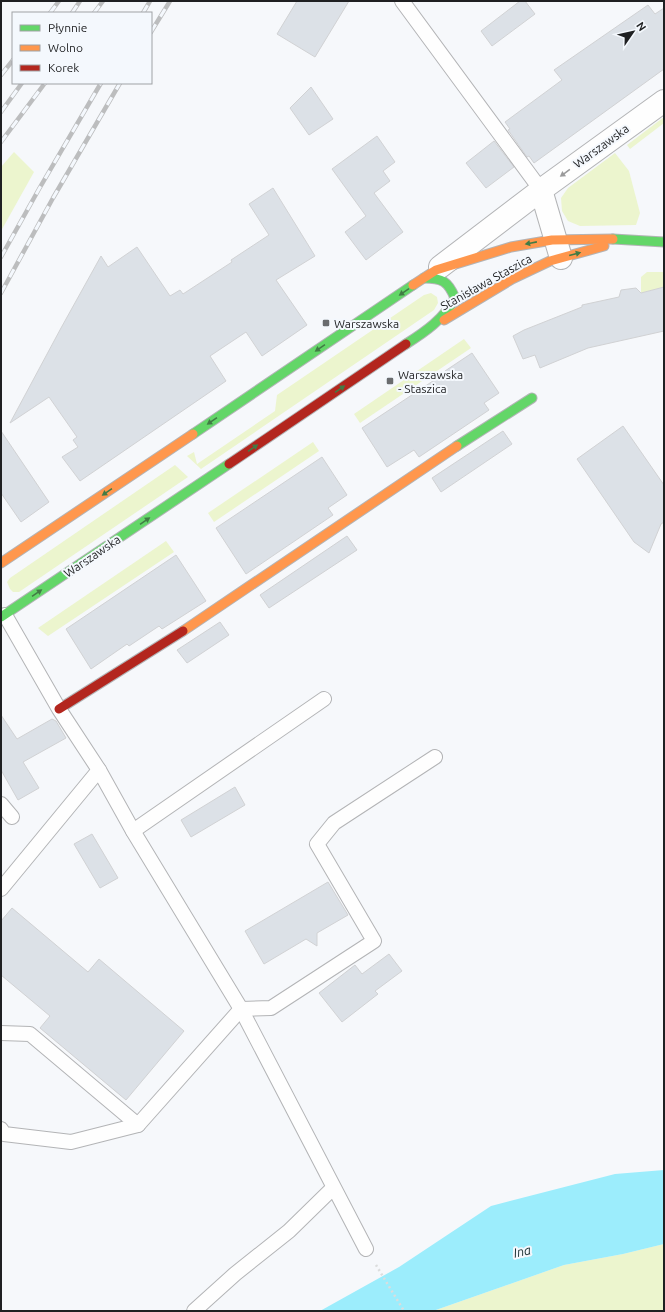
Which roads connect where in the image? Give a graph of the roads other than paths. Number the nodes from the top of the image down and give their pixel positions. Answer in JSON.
{"nodes":[{"id":1,"x":402,"y":1,"type":"edge"},
{"id":2,"x":664,"y":101,"type":"edge"},
{"id":3,"x":541,"y":190,"type":"junction"},
{"id":4,"x":626,"y":240,"type":"junction"},
{"id":5,"x":664,"y":242,"type":"edge"},
{"id":6,"x":558,"y":249,"type":"junction"},
{"id":7,"x":430,"y":274,"type":"junction"},
{"id":8,"x":429,"y":329,"type":"junction"},
{"id":9,"x":532,"y":398,"type":"dead end"},
{"id":10,"x":1,"y":563,"type":"edge"},
{"id":11,"x":2,"y":614,"type":"edge"},
{"id":12,"x":324,"y":699,"type":"dead end"},
{"id":13,"x":59,"y":709,"type":"junction"},
{"id":14,"x":435,"y":757,"type":"dead end"},
{"id":15,"x":99,"y":770,"type":"junction"},
{"id":16,"x":1,"y":804,"type":"edge"},
{"id":17,"x":12,"y":817,"type":"dead end"},
{"id":18,"x":133,"y":831,"type":"junction"},
{"id":19,"x":1,"y":890,"type":"edge"},
{"id":20,"x":241,"y":1009,"type":"junction"},
{"id":21,"x":1,"y":1033,"type":"edge"},
{"id":22,"x":138,"y":1125,"type":"junction"},
{"id":23,"x":2,"y":1134,"type":"edge"},
{"id":24,"x":333,"y":1188,"type":"junction"},
{"id":25,"x":366,"y":1249,"type":"road end"},
{"id":26,"x":194,"y":1311,"type":"edge"}],
"edges":[{"from":1,"to":3,"type":"lane"},
{"from":2,"to":3,"type":"street","name":"Warszawska","one_way":true},
{"from":3,"to":6,"type":"street"},
{"from":3,"to":7,"type":"street","name":"Warszawska"},
{"from":4,"to":5,"type":"main road","name":"Stanisława Staszica"},
{"from":6,"to":4,"type":"main road","name":"Stanisława Staszica","one_way":true},
{"from":4,"to":6,"type":"main road","name":"Stanisława Staszica"},
{"from":6,"to":7,"type":"main road","name":"Stanisława Staszica","one_way":true},
{"from":6,"to":8,"type":"main road","name":"Stanisława Staszica"},
{"from":7,"to":8,"type":"main road","name":"Warszawska"},
{"from":7,"to":10,"type":"main road","name":"Warszawska","one_way":true},
{"from":11,"to":8,"type":"main road","name":"Warszawska","one_way":true},
{"from":9,"to":13,"type":"main road"},
{"from":11,"to":13,"type":"lane"},
{"from":12,"to":18,"type":"lane"},
{"from":13,"to":15,"type":"lane"},
{"from":14,"to":20,"type":"lane"},
{"from":15,"to":18,"type":"lane"},
{"from":15,"to":19,"type":"lane"},
{"from":16,"to":17,"type":"lane"},
{"from":18,"to":20,"type":"lane"},
{"from":20,"to":22,"type":"lane"},
{"from":20,"to":24,"type":"lane"},
{"from":21,"to":22,"type":"lane"},
{"from":22,"to":23,"type":"lane"},
{"from":24,"to":25,"type":"lane"},
{"from":24,"to":26,"type":"lane"}]}
